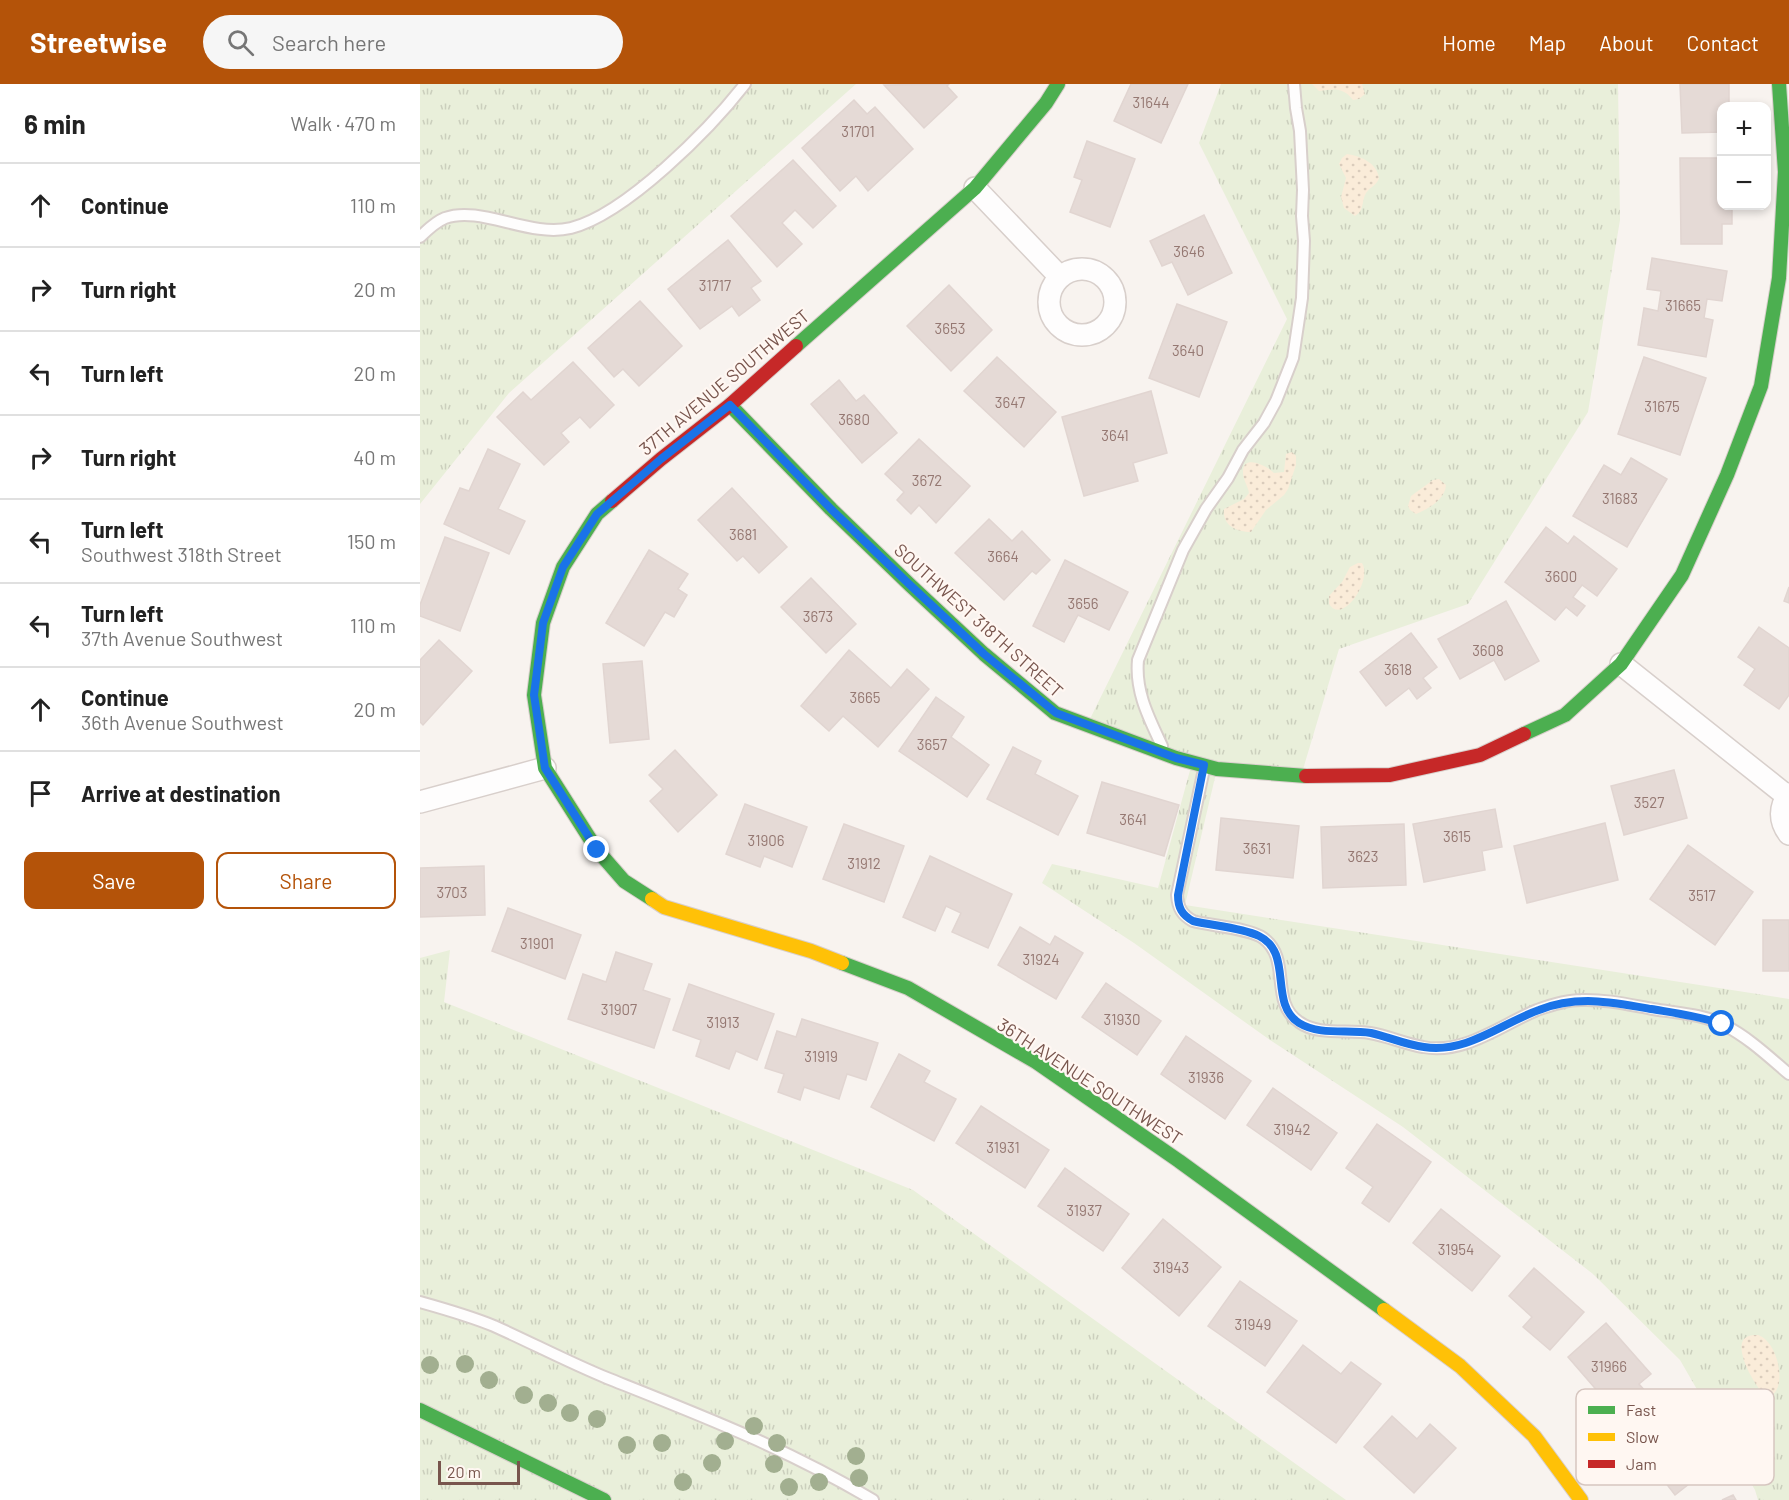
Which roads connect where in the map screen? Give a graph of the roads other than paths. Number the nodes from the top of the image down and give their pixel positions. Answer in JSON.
{"nodes":[{"id":1,"x":745,"y":84,"type":"edge"},
{"id":2,"x":1058,"y":84,"type":"edge"},
{"id":3,"x":1294,"y":84,"type":"edge"},
{"id":4,"x":1779,"y":84,"type":"edge"},
{"id":5,"x":975,"y":188,"type":"junction"},
{"id":6,"x":420,"y":237,"type":"edge"},
{"id":7,"x":1060,"y":277,"type":"dead end"},
{"id":8,"x":730,"y":405,"type":"junction"},
{"id":9,"x":1621,"y":664,"type":"junction"},
{"id":10,"x":1165,"y":754,"type":"junction"},
{"id":11,"x":1204,"y":765,"type":"junction"},
{"id":12,"x":545,"y":768,"type":"junction"},
{"id":13,"x":1788,"y":795,"type":"edge"},
{"id":14,"x":420,"y":802,"type":"edge"},
{"id":15,"x":1789,"y":834,"type":"edge"},
{"id":16,"x":1789,"y":1074,"type":"edge"},
{"id":17,"x":420,"y":1302,"type":"edge"},
{"id":18,"x":420,"y":1410,"type":"edge"},
{"id":19,"x":604,"y":1500,"type":"edge"},
{"id":20,"x":873,"y":1500,"type":"edge"},
{"id":21,"x":1581,"y":1500,"type":"edge"}],
"edges":[{"from":1,"to":6,"type":"lane"},
{"from":2,"to":5,"type":"street","name":"37TH AVENUE SOUTHWEST"},
{"from":3,"to":10,"type":"lane"},
{"from":4,"to":9,"type":"street"},
{"from":5,"to":7,"type":"street"},
{"from":5,"to":8,"type":"street","name":"37TH AVENUE SOUTHWEST"},
{"from":8,"to":10,"type":"street","name":"SOUTHWEST 318TH STREET"},
{"from":8,"to":12,"type":"street","name":"37TH AVENUE SOUTHWEST"},
{"from":9,"to":11,"type":"street","name":"SOUTHWEST 318TH STREET"},
{"from":9,"to":13,"type":"street"},
{"from":10,"to":11,"type":"street","name":"SOUTHWEST 318TH STREET"},
{"from":11,"to":16,"type":"lane"},
{"from":12,"to":14,"type":"street"},
{"from":12,"to":21,"type":"street","name":"36TH AVENUE SOUTHWEST"},
{"from":13,"to":15,"type":"street"},
{"from":17,"to":20,"type":"lane"},
{"from":18,"to":19,"type":"street"}]}
